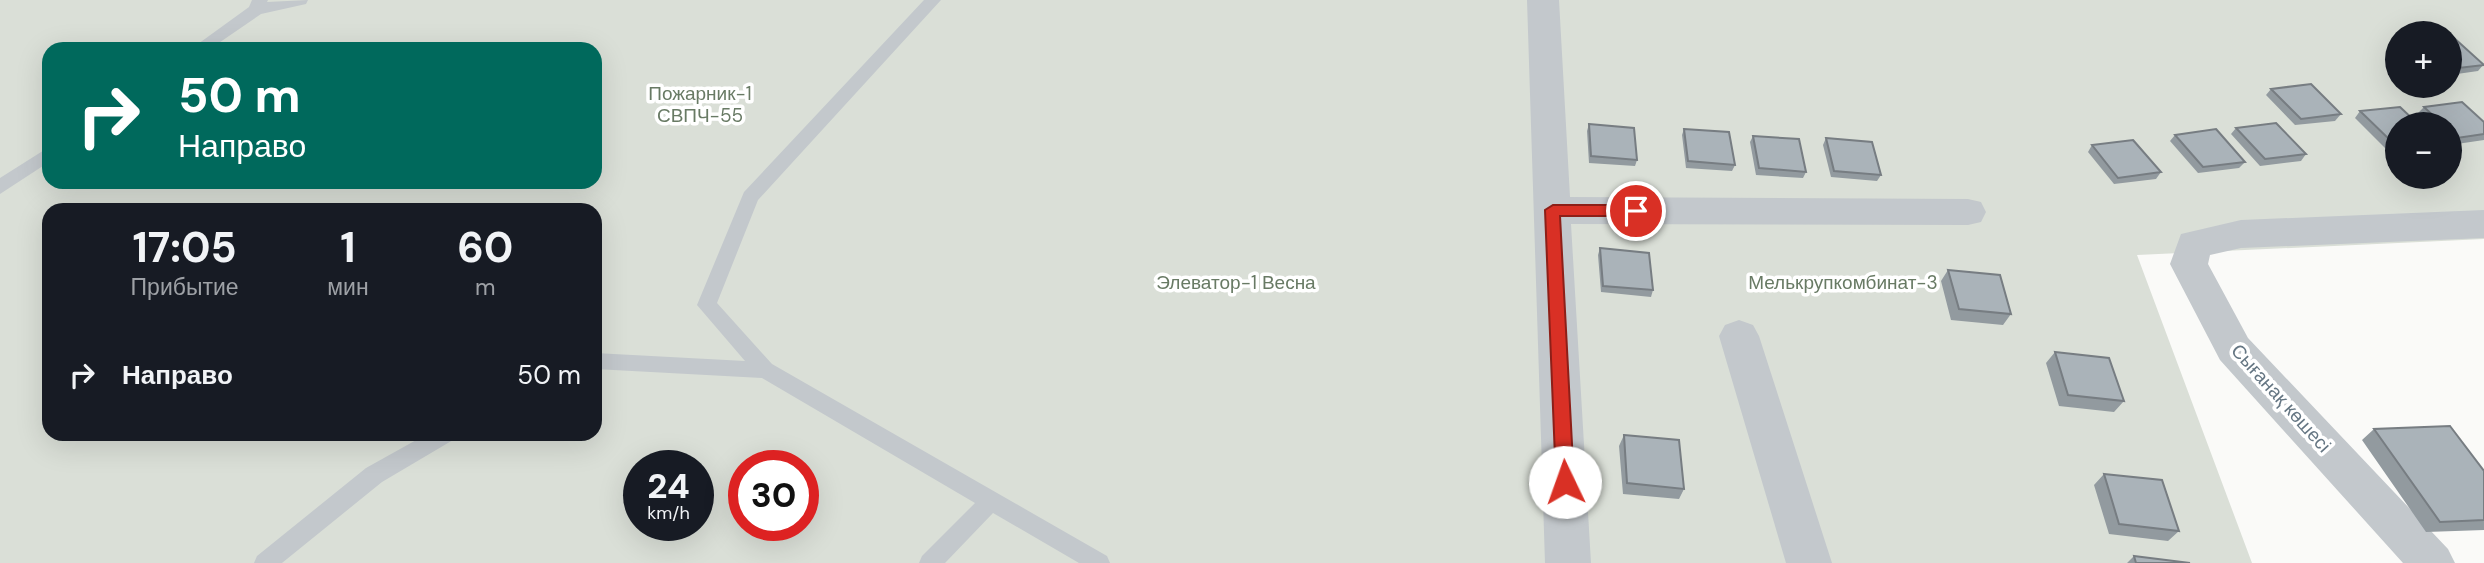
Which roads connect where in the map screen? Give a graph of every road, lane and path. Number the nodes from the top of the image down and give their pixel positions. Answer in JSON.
{"nodes":[{"id":1,"x":300,"y":0,"type":"edge"},
{"id":2,"x":933,"y":0,"type":"edge"},
{"id":3,"x":1543,"y":0,"type":"edge"},
{"id":4,"x":258,"y":5,"type":"edge"},
{"id":5,"x":208,"y":42,"type":"edge"},
{"id":6,"x":42,"y":158,"type":"edge"},
{"id":7,"x":0,"y":187,"type":"edge"},
{"id":8,"x":1553,"y":210,"type":"junction"},
{"id":9,"x":1968,"y":212,"type":"dead end"},
{"id":10,"x":2484,"y":224,"type":"edge"},
{"id":11,"x":1739,"y":336,"type":"dead end"},
{"id":12,"x":602,"y":361,"type":"edge"},
{"id":13,"x":765,"y":370,"type":"junction"},
{"id":14,"x":434,"y":441,"type":"edge"},
{"id":15,"x":991,"y":501,"type":"junction"},
{"id":16,"x":265,"y":563,"type":"edge"},
{"id":17,"x":930,"y":563,"type":"edge"},
{"id":18,"x":1099,"y":563,"type":"edge"},
{"id":19,"x":1568,"y":563,"type":"edge"},
{"id":20,"x":1809,"y":563,"type":"edge"},
{"id":21,"x":2432,"y":563,"type":"edge"}],
"edges":[{"from":1,"to":4,"type":"lane"},
{"from":2,"to":13,"type":"lane"},
{"from":3,"to":8,"type":"street"},
{"from":4,"to":5,"type":"lane"},
{"from":6,"to":7,"type":"lane"},
{"from":8,"to":9,"type":"street"},
{"from":8,"to":19,"type":"street"},
{"from":10,"to":21,"type":"street","name":"Сығанақ көшесі"},
{"from":11,"to":20,"type":"street"},
{"from":12,"to":13,"type":"lane"},
{"from":13,"to":15,"type":"lane"},
{"from":14,"to":16,"type":"lane"},
{"from":15,"to":17,"type":"lane"},
{"from":15,"to":18,"type":"lane"}]}
